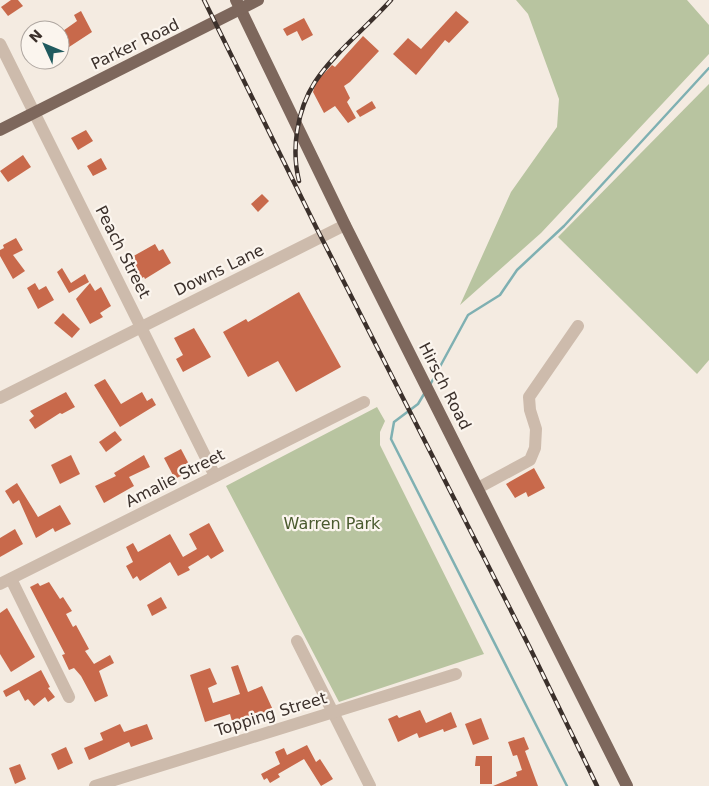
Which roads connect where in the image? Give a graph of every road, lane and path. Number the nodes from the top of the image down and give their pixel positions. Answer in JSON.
{"nodes":[{"id":1,"x":258,"y":0,"type":"edge"},
{"id":2,"x":238,"y":5,"type":"edge"},
{"id":3,"x":0,"y":44,"type":"edge"},
{"id":4,"x":34,"y":112,"type":"junction"},
{"id":5,"x":0,"y":130,"type":"edge"},
{"id":6,"x":345,"y":225,"type":"junction"},
{"id":7,"x":141,"y":326,"type":"junction"},
{"id":8,"x":578,"y":326,"type":"dead end"},
{"id":9,"x":0,"y":398,"type":"edge"},
{"id":10,"x":364,"y":402,"type":"dead end"},
{"id":11,"x":215,"y":476,"type":"junction"},
{"id":12,"x":478,"y":488,"type":"junction"},
{"id":13,"x":6,"y":582,"type":"edge"},
{"id":14,"x":297,"y":641,"type":"dead end"},
{"id":15,"x":456,"y":674,"type":"dead end"},
{"id":16,"x":69,"y":697,"type":"dead end"},
{"id":17,"x":334,"y":712,"type":"junction"},
{"id":18,"x":95,"y":786,"type":"edge"},
{"id":19,"x":370,"y":786,"type":"edge"},
{"id":20,"x":627,"y":786,"type":"edge"}],
"edges":[{"from":1,"to":2,"type":"main road","name":"Parker Road"},
{"from":2,"to":4,"type":"main road","name":"Parker Road"},
{"from":2,"to":6,"type":"main road","name":"Hirsch Road"},
{"from":3,"to":4,"type":"street","name":"Peach Street"},
{"from":4,"to":5,"type":"main road","name":"Parker Road"},
{"from":4,"to":7,"type":"street","name":"Peach Street"},
{"from":6,"to":7,"type":"street","name":"Downs Lane"},
{"from":6,"to":12,"type":"main road","name":"Hirsch Road"},
{"from":7,"to":9,"type":"street","name":"Downs Lane"},
{"from":7,"to":11,"type":"street","name":"Peach Street"},
{"from":8,"to":12,"type":"street"},
{"from":10,"to":11,"type":"street","name":"Amalie Street"},
{"from":11,"to":13,"type":"street","name":"Amalie Street"},
{"from":12,"to":20,"type":"main road","name":"Hirsch Road"},
{"from":13,"to":16,"type":"street"},
{"from":14,"to":17,"type":"street"},
{"from":15,"to":17,"type":"street","name":"Topping Street"},
{"from":17,"to":18,"type":"street","name":"Topping Street"},
{"from":17,"to":19,"type":"street"}]}
